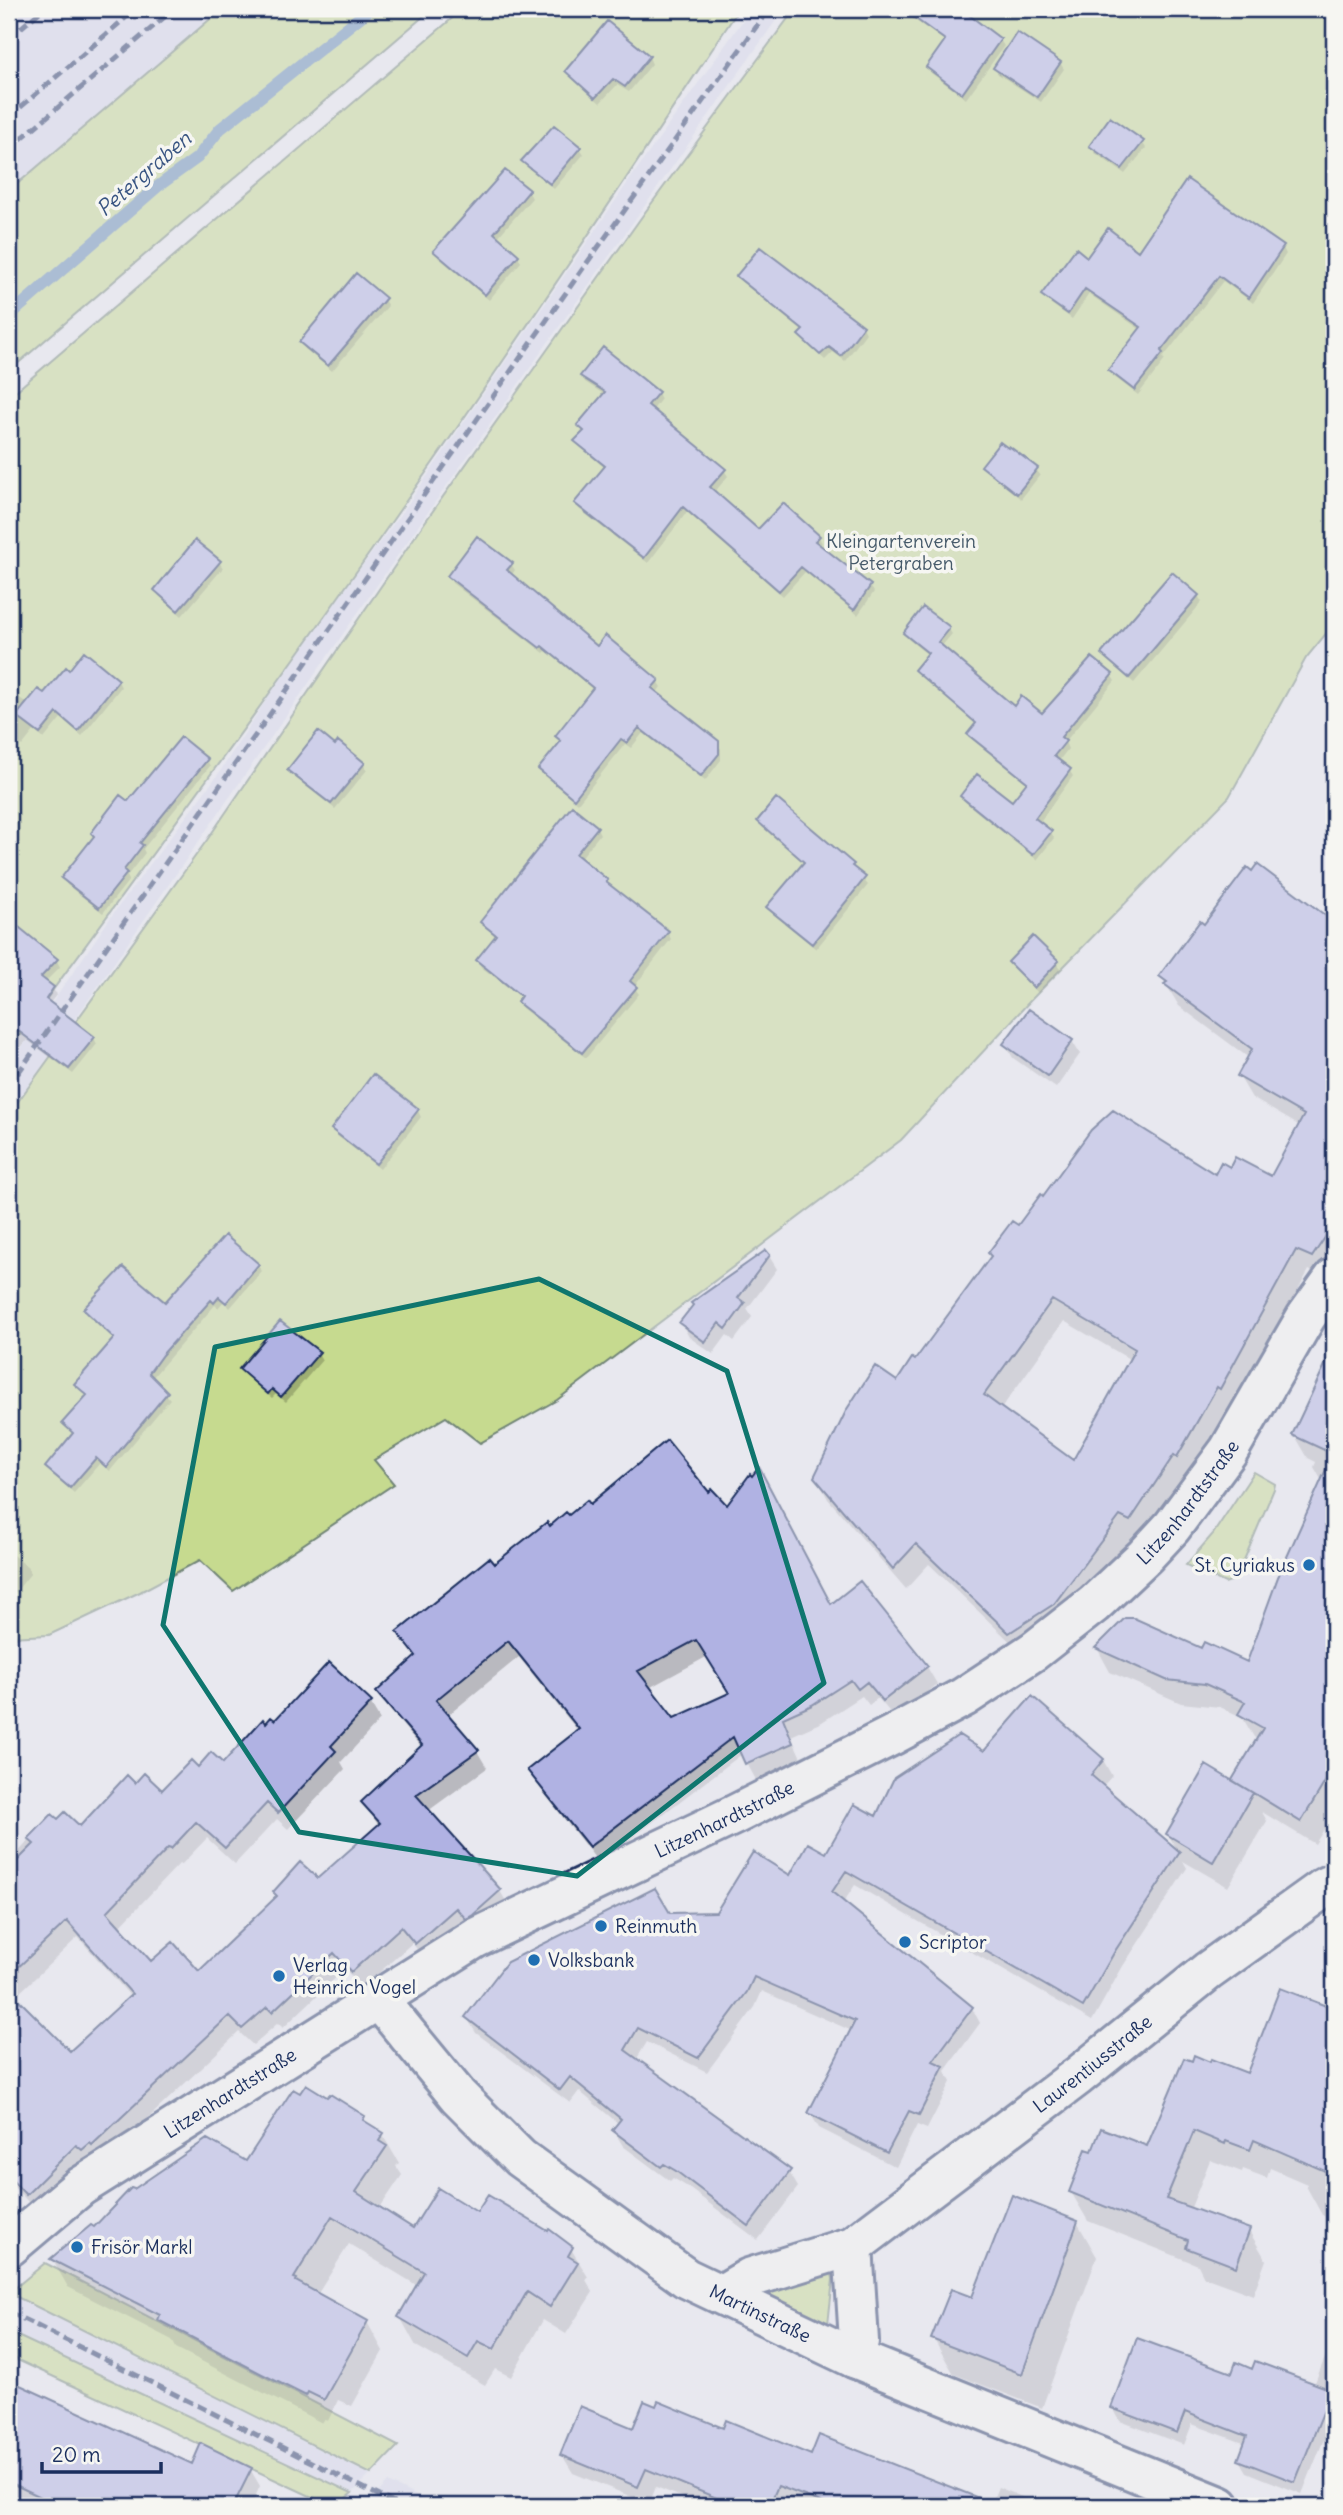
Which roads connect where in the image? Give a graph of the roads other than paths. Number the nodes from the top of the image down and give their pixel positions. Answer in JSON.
{"nodes":[{"id":1,"x":1334,"y":1278,"type":"edge"},
{"id":2,"x":1334,"y":1883,"type":"edge"},
{"id":3,"x":379,"y":2000,"type":"junction"},
{"id":4,"x":853,"y":2246,"type":"junction"},
{"id":5,"x":9,"y":2248,"type":"edge"},
{"id":6,"x":722,"y":2294,"type":"junction"},
{"id":7,"x":855,"y":2358,"type":"junction"},
{"id":8,"x":1220,"y":2506,"type":"edge"}],
"edges":[{"from":1,"to":3,"type":"street","name":"Litzenhardtstraße"},
{"from":2,"to":4,"type":"street","name":"Laurentiusstraße"},
{"from":3,"to":5,"type":"street","name":"Litzenhardtstraße"},
{"from":3,"to":6,"type":"street","name":"Martinstraße"},
{"from":4,"to":6,"type":"street","name":"Laurentiusstraße"},
{"from":4,"to":7,"type":"street"},
{"from":6,"to":7,"type":"street","name":"Martinstraße"},
{"from":7,"to":8,"type":"street","name":"Martinstraße"}]}
